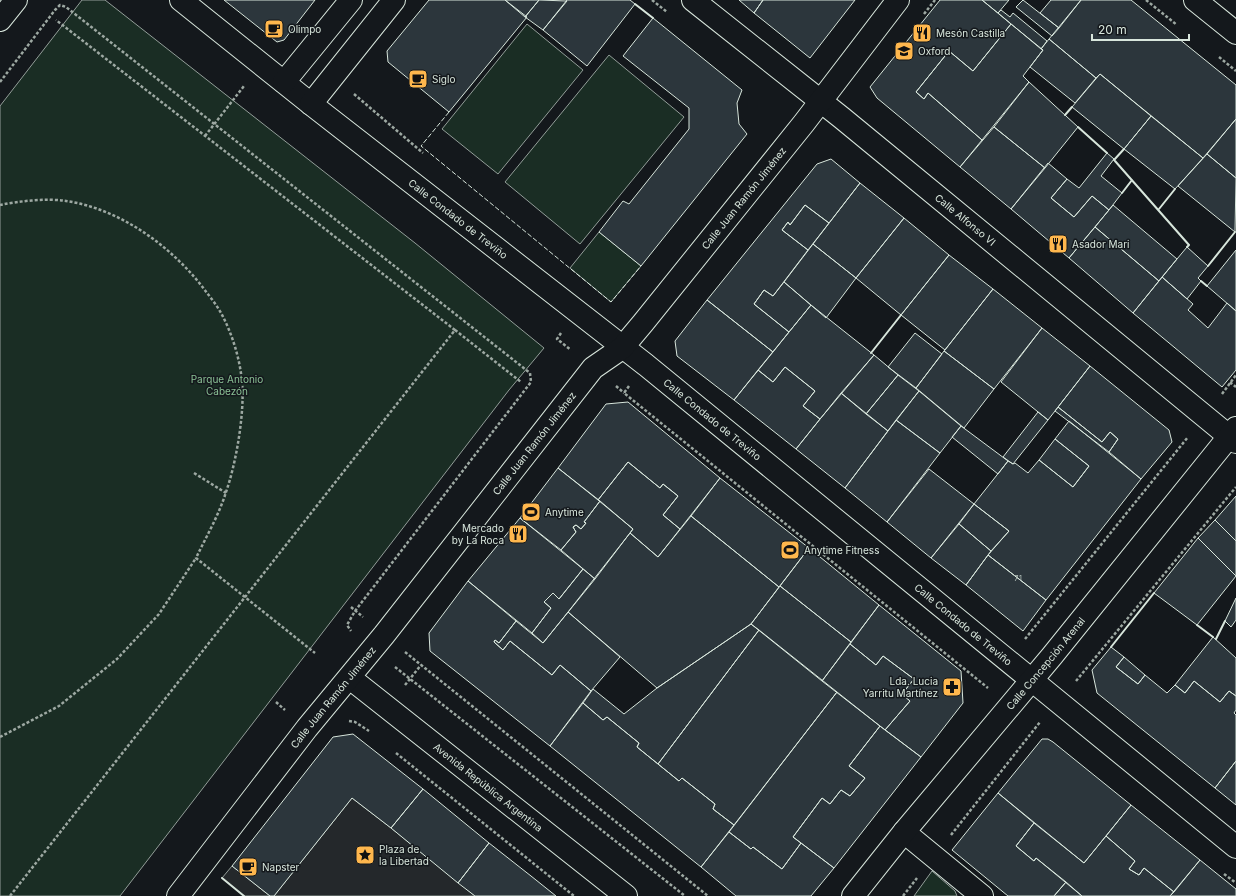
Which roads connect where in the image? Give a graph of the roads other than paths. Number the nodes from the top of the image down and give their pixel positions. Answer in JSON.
{"nodes":[{"id":1,"x":16,"y":0,"type":"edge"},
{"id":2,"x":181,"y":0,"type":"edge"},
{"id":3,"x":351,"y":0,"type":"edge"},
{"id":4,"x":394,"y":0,"type":"edge"},
{"id":5,"x":693,"y":0,"type":"edge"},
{"id":6,"x":898,"y":0,"type":"edge"},
{"id":7,"x":1195,"y":0,"type":"edge"},
{"id":8,"x":0,"y":20,"type":"edge"},
{"id":9,"x":1236,"y":33,"type":"edge"},
{"id":10,"x":284,"y":82,"type":"junction"},
{"id":11,"x":820,"y":101,"type":"junction"},
{"id":12,"x":311,"y":104,"type":"junction"},
{"id":13,"x":622,"y":348,"type":"junction"},
{"id":14,"x":1234,"y":435,"type":"edge"},
{"id":15,"x":350,"y":678,"type":"junction"},
{"id":16,"x":1030,"y":680,"type":"junction"},
{"id":17,"x":904,"y":832,"type":"junction"},
{"id":18,"x":1236,"y":846,"type":"edge"},
{"id":19,"x":178,"y":896,"type":"edge"},
{"id":20,"x":626,"y":896,"type":"edge"},
{"id":21,"x":853,"y":896,"type":"edge"},
{"id":22,"x":982,"y":896,"type":"edge"}],
"edges":[{"from":1,"to":8,"type":"street"},
{"from":2,"to":10,"type":"street","name":"Calle Condado de Treviño"},
{"from":3,"to":10,"type":"street"},
{"from":4,"to":12,"type":"street"},
{"from":5,"to":11,"type":"street","name":"Calle Alfonso VI"},
{"from":6,"to":11,"type":"street","name":"Calle Juan Ramón Jiménez"},
{"from":7,"to":9,"type":"street"},
{"from":10,"to":12,"type":"street","name":"Calle Condado de Treviño"},
{"from":11,"to":13,"type":"street","name":"Calle Juan Ramón Jiménez"},
{"from":11,"to":14,"type":"street","name":"Calle Alfonso VI"},
{"from":12,"to":13,"type":"street","name":"Calle Condado de Treviño"},
{"from":13,"to":15,"type":"street","name":"Calle Juan Ramón Jiménez"},
{"from":13,"to":16,"type":"street","name":"Calle Condado de Treviño"},
{"from":14,"to":16,"type":"street","name":"Calle Concepción Arenal"},
{"from":15,"to":19,"type":"street","name":"Calle Juan Ramón Jiménez"},
{"from":15,"to":20,"type":"street","name":"Avenida República Argentina"},
{"from":16,"to":17,"type":"street","name":"Calle Concepción Arenal"},
{"from":16,"to":18,"type":"street","name":"Calle Condado de Treviño"},
{"from":17,"to":21,"type":"street","name":"Calle Concepción Arenal"},
{"from":17,"to":22,"type":"street"}]}
